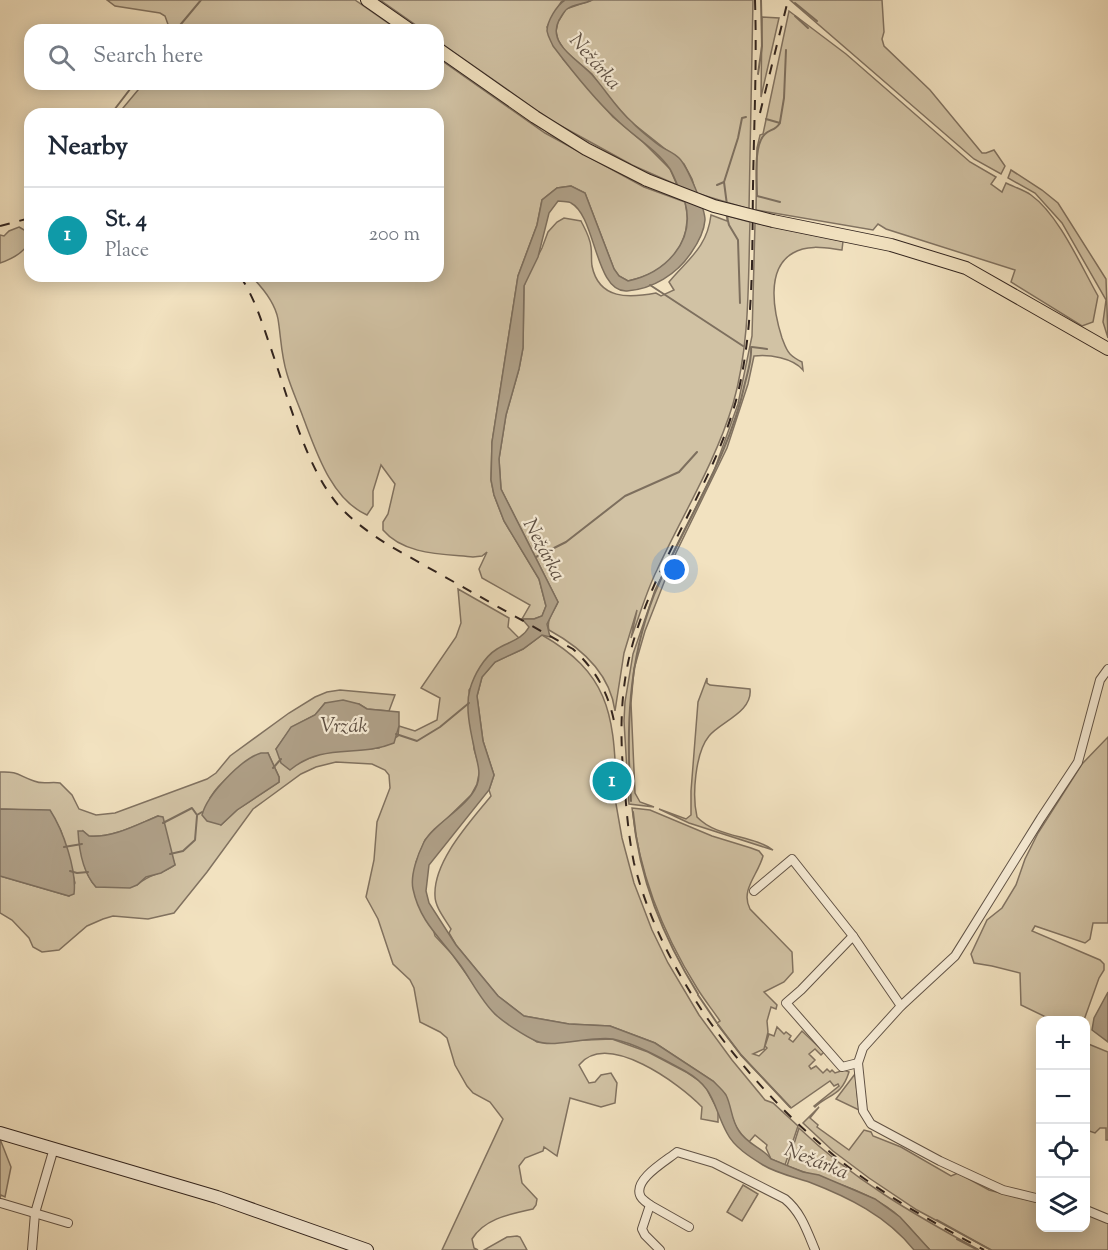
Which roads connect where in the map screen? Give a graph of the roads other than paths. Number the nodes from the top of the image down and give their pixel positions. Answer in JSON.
{"nodes":[{"id":1,"x":367,"y":0,"type":"edge"},
{"id":2,"x":401,"y":24,"type":"edge"},
{"id":3,"x":444,"y":53,"type":"edge"},
{"id":4,"x":1103,"y":346,"type":"edge"},
{"id":5,"x":1108,"y":669,"type":"edge"},
{"id":6,"x":754,"y":891,"type":"dead end"},
{"id":7,"x":853,"y":936,"type":"junction"},
{"id":8,"x":901,"y":1006,"type":"junction"},
{"id":9,"x":858,"y":1063,"type":"junction"},
{"id":10,"x":0,"y":1133,"type":"edge"},
{"id":11,"x":54,"y":1148,"type":"junction"},
{"id":12,"x":1036,"y":1197,"type":"edge"},
{"id":13,"x":1,"y":1203,"type":"edge"},
{"id":14,"x":650,"y":1205,"type":"junction"},
{"id":15,"x":1090,"y":1212,"type":"edge"},
{"id":16,"x":35,"y":1213,"type":"junction"},
{"id":17,"x":1108,"y":1219,"type":"edge"},
{"id":18,"x":68,"y":1223,"type":"dead end"},
{"id":19,"x":689,"y":1227,"type":"dead end"},
{"id":20,"x":32,"y":1250,"type":"edge"},
{"id":21,"x":368,"y":1250,"type":"edge"},
{"id":22,"x":660,"y":1250,"type":"edge"},
{"id":23,"x":815,"y":1250,"type":"edge"}],
"edges":[{"from":1,"to":2,"type":"main road"},
{"from":3,"to":4,"type":"main road","bridge":true},
{"from":5,"to":8,"type":"street"},
{"from":6,"to":7,"type":"street"},
{"from":7,"to":8,"type":"street"},
{"from":7,"to":9,"type":"street"},
{"from":8,"to":9,"type":"street"},
{"from":9,"to":12,"type":"street"},
{"from":10,"to":11,"type":"street"},
{"from":11,"to":16,"type":"street"},
{"from":11,"to":21,"type":"street"},
{"from":13,"to":16,"type":"street"},
{"from":14,"to":19,"type":"street"},
{"from":14,"to":22,"type":"street"},
{"from":14,"to":23,"type":"street"},
{"from":15,"to":17,"type":"street"},
{"from":16,"to":18,"type":"street"},
{"from":16,"to":20,"type":"street"}]}
